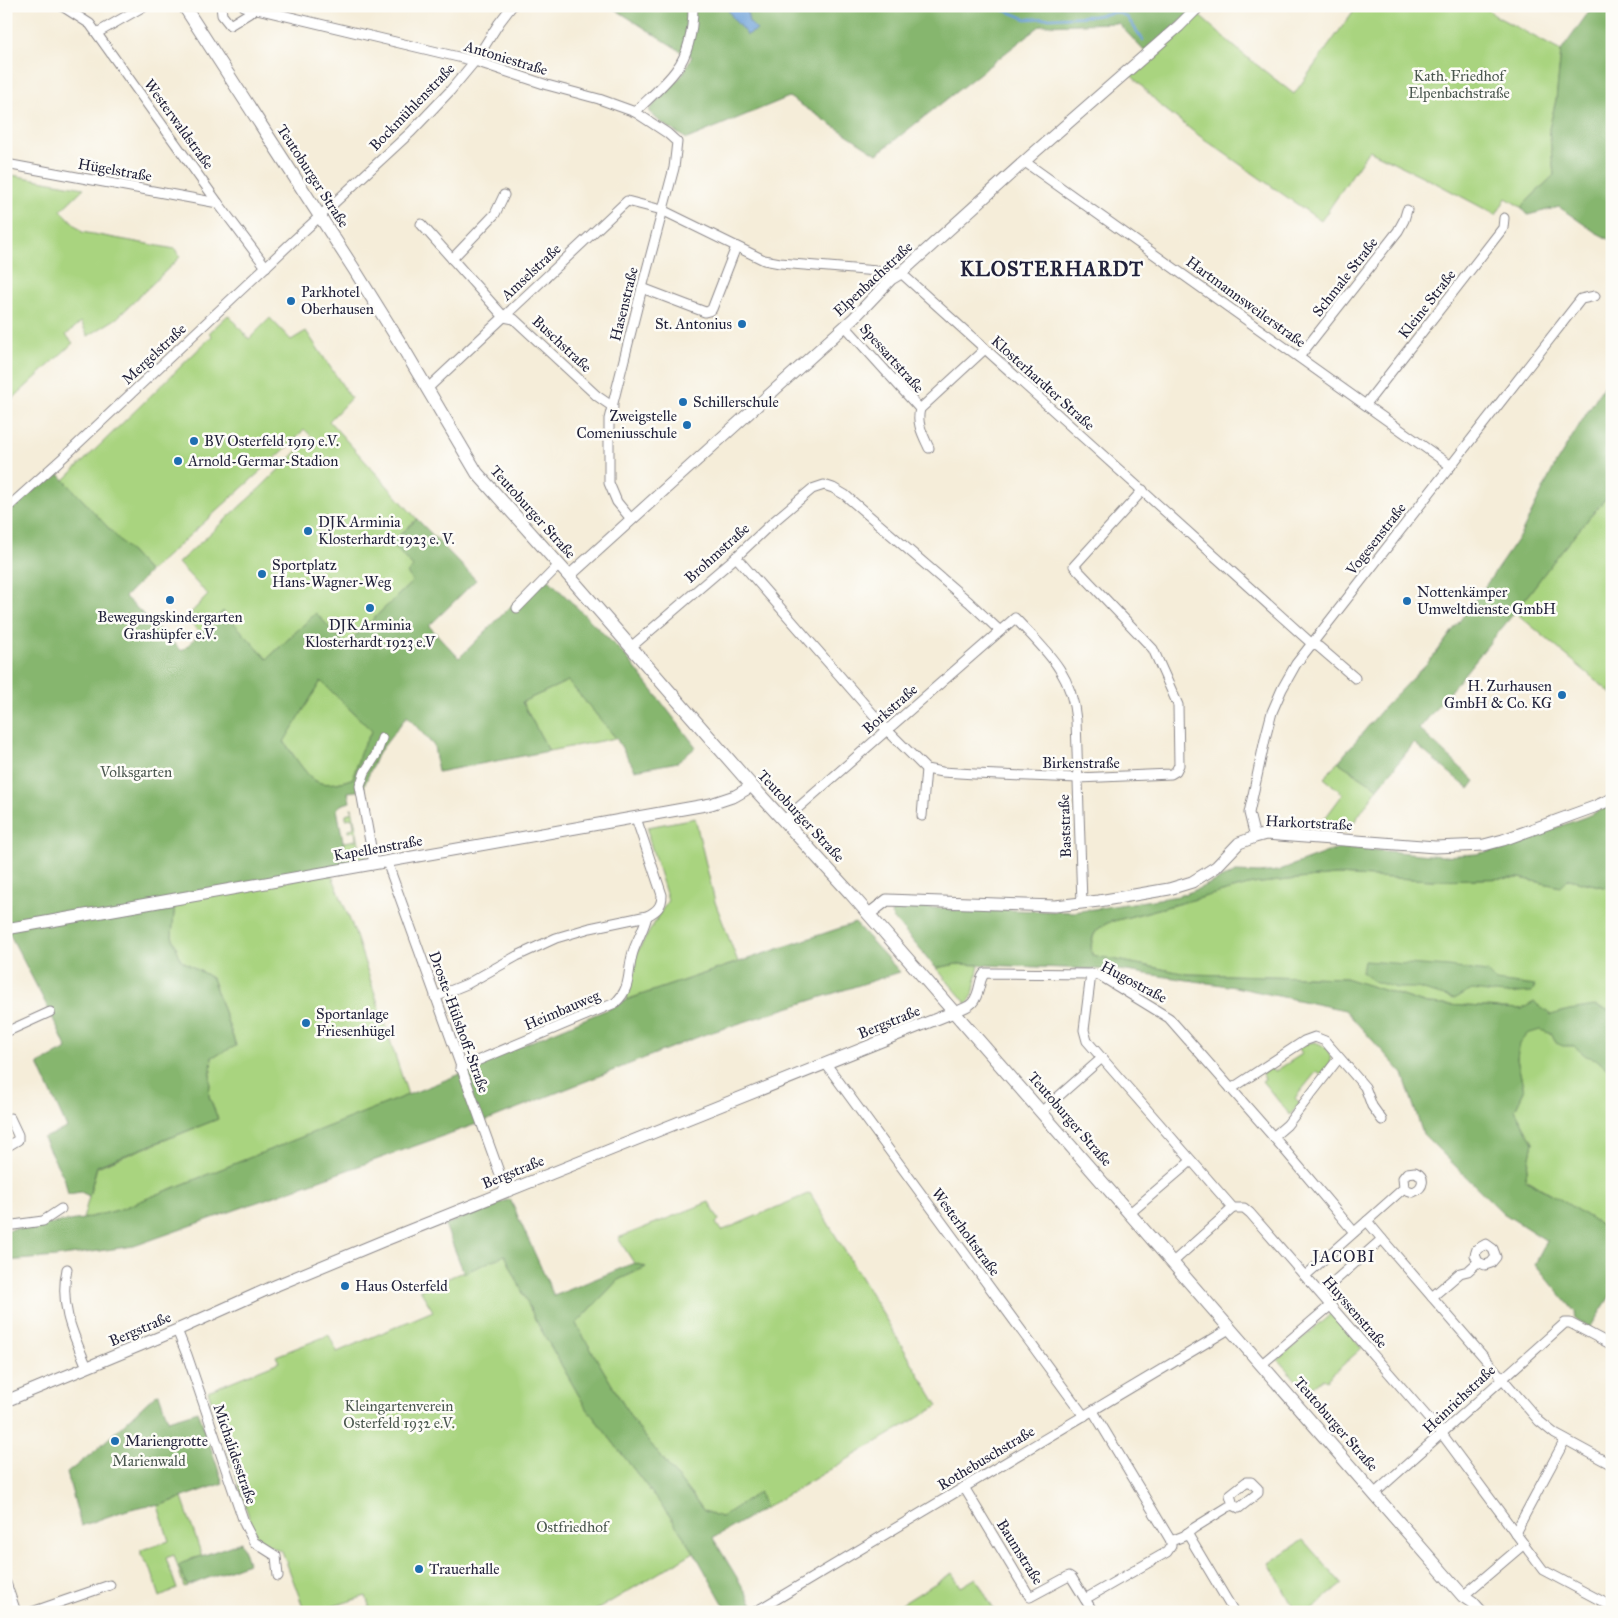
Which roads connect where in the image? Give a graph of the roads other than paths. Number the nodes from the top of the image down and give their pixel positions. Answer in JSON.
{"nodes":[{"id":1,"x":62,"y":6,"type":"edge"},
{"id":2,"x":144,"y":6,"type":"edge"},
{"id":3,"x":184,"y":6,"type":"edge"},
{"id":4,"x":221,"y":6,"type":"edge"},
{"id":5,"x":244,"y":6,"type":"edge"},
{"id":6,"x":693,"y":6,"type":"edge"},
{"id":7,"x":1199,"y":6,"type":"edge"},
{"id":8,"x":510,"y":7,"type":"edge"},
{"id":9,"x":256,"y":9,"type":"junction"},
{"id":10,"x":97,"y":33,"type":"junction"},
{"id":11,"x":475,"y":61,"type":"junction"},
{"id":12,"x":635,"y":112,"type":"junction"},
{"id":13,"x":1025,"y":162,"type":"junction"},
{"id":14,"x":6,"y":164,"type":"edge"},
{"id":15,"x":504,"y":195,"type":"dead end"},
{"id":16,"x":218,"y":203,"type":"junction"},
{"id":17,"x":662,"y":210,"type":"junction"},
{"id":18,"x":1407,"y":210,"type":"dead end"},
{"id":19,"x":320,"y":217,"type":"junction"},
{"id":20,"x":1504,"y":218,"type":"dead end"},
{"id":21,"x":421,"y":224,"type":"dead end"},
{"id":22,"x":736,"y":248,"type":"junction"},
{"id":23,"x":452,"y":259,"type":"junction"},
{"id":24,"x":266,"y":266,"type":"junction"},
{"id":25,"x":901,"y":273,"type":"junction"},
{"id":26,"x":642,"y":288,"type":"junction"},
{"id":27,"x":1595,"y":296,"type":"dead end"},
{"id":28,"x":504,"y":317,"type":"junction"},
{"id":29,"x":845,"y":326,"type":"junction"},
{"id":30,"x":985,"y":349,"type":"junction"},
{"id":31,"x":1299,"y":357,"type":"junction"},
{"id":32,"x":427,"y":389,"type":"junction"},
{"id":33,"x":1366,"y":404,"type":"junction"},
{"id":34,"x":613,"y":407,"type":"junction"},
{"id":35,"x":920,"y":409,"type":"junction"},
{"id":36,"x":929,"y":448,"type":"dead end"},
{"id":37,"x":1451,"y":466,"type":"junction"},
{"id":38,"x":1143,"y":490,"type":"junction"},
{"id":39,"x":6,"y":509,"type":"edge"},
{"id":40,"x":631,"y":519,"type":"junction"},
{"id":41,"x":736,"y":557,"type":"junction"},
{"id":42,"x":559,"y":565,"type":"junction"},
{"id":43,"x":569,"y":576,"type":"junction"},
{"id":44,"x":517,"y":608,"type":"dead end"},
{"id":45,"x":1015,"y":618,"type":"joint"},
{"id":46,"x":1000,"y":631,"type":"junction"},
{"id":47,"x":1312,"y":644,"type":"junction"},
{"id":48,"x":631,"y":647,"type":"junction"},
{"id":49,"x":1355,"y":678,"type":"dead end"},
{"id":50,"x":888,"y":730,"type":"junction"},
{"id":51,"x":382,"y":738,"type":"dead end"},
{"id":52,"x":926,"y":769,"type":"junction"},
{"id":53,"x":1078,"y":778,"type":"junction"},
{"id":54,"x":752,"y":786,"type":"junction"},
{"id":55,"x":1612,"y":799,"type":"edge"},
{"id":56,"x":922,"y":816,"type":"dead end"},
{"id":57,"x":636,"y":818,"type":"junction"},
{"id":58,"x":783,"y":821,"type":"junction"},
{"id":59,"x":1255,"y":836,"type":"junction"},
{"id":60,"x":387,"y":862,"type":"junction"},
{"id":61,"x":374,"y":864,"type":"junction"},
{"id":62,"x":1082,"y":903,"type":"junction"},
{"id":63,"x":869,"y":914,"type":"junction"},
{"id":64,"x":647,"y":916,"type":"junction"},
{"id":65,"x":6,"y":929,"type":"edge"},
{"id":66,"x":1091,"y":974,"type":"junction"},
{"id":67,"x":435,"y":997,"type":"junction"},
{"id":68,"x":50,"y":1012,"type":"dead end"},
{"id":69,"x":954,"y":1012,"type":"junction"},
{"id":70,"x":6,"y":1032,"type":"edge"},
{"id":71,"x":1102,"y":1058,"type":"junction"},
{"id":72,"x":1339,"y":1058,"type":"junction"},
{"id":73,"x":826,"y":1064,"type":"junction"},
{"id":74,"x":460,"y":1068,"type":"junction"},
{"id":75,"x":1231,"y":1088,"type":"junction"},
{"id":76,"x":1042,"y":1111,"type":"junction"},
{"id":77,"x":7,"y":1116,"type":"edge"},
{"id":78,"x":1382,"y":1120,"type":"dead end"},
{"id":79,"x":1273,"y":1137,"type":"junction"},
{"id":80,"x":6,"y":1147,"type":"edge"},
{"id":81,"x":1192,"y":1161,"type":"junction"},
{"id":82,"x":1404,"y":1188,"type":"dead end"},
{"id":83,"x":506,"y":1191,"type":"junction"},
{"id":84,"x":1233,"y":1208,"type":"junction"},
{"id":85,"x":61,"y":1209,"type":"dead end"},
{"id":86,"x":1130,"y":1213,"type":"junction"},
{"id":87,"x":1367,"y":1221,"type":"junction"},
{"id":88,"x":6,"y":1226,"type":"edge"},
{"id":89,"x":1354,"y":1232,"type":"junction"},
{"id":90,"x":1382,"y":1239,"type":"junction"},
{"id":91,"x":1173,"y":1262,"type":"junction"},
{"id":92,"x":1478,"y":1262,"type":"dead end"},
{"id":93,"x":67,"y":1269,"type":"dead end"},
{"id":94,"x":1305,"y":1276,"type":"junction"},
{"id":95,"x":1321,"y":1293,"type":"junction"},
{"id":96,"x":1432,"y":1297,"type":"junction"},
{"id":97,"x":1332,"y":1305,"type":"junction"},
{"id":98,"x":1231,"y":1328,"type":"junction"},
{"id":99,"x":177,"y":1330,"type":"junction"},
{"id":100,"x":1612,"y":1346,"type":"edge"},
{"id":101,"x":1262,"y":1364,"type":"junction"},
{"id":102,"x":87,"y":1367,"type":"junction"},
{"id":103,"x":1502,"y":1378,"type":"junction"},
{"id":104,"x":6,"y":1401,"type":"edge"},
{"id":105,"x":1093,"y":1411,"type":"junction"},
{"id":106,"x":1084,"y":1416,"type":"junction"},
{"id":107,"x":1442,"y":1434,"type":"junction"},
{"id":108,"x":1565,"y":1440,"type":"junction"},
{"id":109,"x":1612,"y":1465,"type":"edge"},
{"id":110,"x":964,"y":1487,"type":"junction"},
{"id":111,"x":1375,"y":1493,"type":"junction"},
{"id":112,"x":1234,"y":1505,"type":"dead end"},
{"id":113,"x":1187,"y":1533,"type":"junction"},
{"id":114,"x":1515,"y":1533,"type":"junction"},
{"id":115,"x":1171,"y":1540,"type":"junction"},
{"id":116,"x":1524,"y":1544,"type":"junction"},
{"id":117,"x":278,"y":1576,"type":"dead end"},
{"id":118,"x":6,"y":1583,"type":"edge"},
{"id":119,"x":110,"y":1585,"type":"dead end"},
{"id":120,"x":1463,"y":1596,"type":"junction"},
{"id":121,"x":1086,"y":1599,"type":"junction"},
{"id":122,"x":1611,"y":1606,"type":"edge"},
{"id":123,"x":16,"y":1612,"type":"edge"},
{"id":124,"x":32,"y":1612,"type":"edge"},
{"id":125,"x":755,"y":1612,"type":"edge"},
{"id":126,"x":1093,"y":1612,"type":"edge"},
{"id":127,"x":1234,"y":1612,"type":"edge"},
{"id":128,"x":1472,"y":1612,"type":"edge"},
{"id":129,"x":1481,"y":1612,"type":"edge"}],
"edges":[{"from":1,"to":10,"type":"street","name":"Westerwaldstraße"},
{"from":2,"to":10,"type":"street"},
{"from":3,"to":19,"type":"main road","name":"Teutoburger Straße"},
{"from":4,"to":9,"type":"street"},
{"from":5,"to":9,"type":"street","name":"Antoniestraße"},
{"from":6,"to":12,"type":"street"},
{"from":7,"to":13,"type":"street","name":"Elpenbachstraße"},
{"from":8,"to":11,"type":"street","name":"Bockmühlenstraße"},
{"from":9,"to":11,"type":"street","name":"Antoniestraße"},
{"from":10,"to":16,"type":"street","name":"Westerwaldstraße"},
{"from":11,"to":12,"type":"street","name":"Antoniestraße"},
{"from":11,"to":19,"type":"street","name":"Bockmühlenstraße"},
{"from":12,"to":17,"type":"street","name":"Hasenstraße"},
{"from":13,"to":25,"type":"street","name":"Elpenbachstraße"},
{"from":13,"to":31,"type":"street","name":"Hartmannsweilerstraße"},
{"from":14,"to":16,"type":"street","name":"Hügelstraße"},
{"from":15,"to":23,"type":"street"},
{"from":16,"to":24,"type":"street","name":"Westerwaldstraße"},
{"from":17,"to":22,"type":"street"},
{"from":17,"to":26,"type":"street","name":"Hasenstraße"},
{"from":17,"to":28,"type":"street","name":"Amselstraße"},
{"from":18,"to":31,"type":"street","name":"Schmale Straße"},
{"from":19,"to":24,"type":"street","name":"Mergelstraße"},
{"from":19,"to":32,"type":"main road","name":"Teutoburger Straße"},
{"from":20,"to":33,"type":"street","name":"Kleine Straße"},
{"from":21,"to":23,"type":"street","name":"Buschstraße"},
{"from":22,"to":25,"type":"street"},
{"from":22,"to":26,"type":"street"},
{"from":23,"to":28,"type":"street","name":"Buschstraße"},
{"from":24,"to":39,"type":"street","name":"Mergelstraße"},
{"from":25,"to":29,"type":"street","name":"Elpenbachstraße"},
{"from":25,"to":30,"type":"street","name":"Klosterhardter Straße"},
{"from":26,"to":34,"type":"street","name":"Hasenstraße"},
{"from":27,"to":37,"type":"street","name":"Vogesenstraße"},
{"from":28,"to":32,"type":"street","name":"Amselstraße"},
{"from":28,"to":34,"type":"street","name":"Buschstraße"},
{"from":29,"to":35,"type":"street","name":"Spessartstraße"},
{"from":29,"to":40,"type":"street","name":"Elpenbachstraße"},
{"from":30,"to":35,"type":"street","name":"Spessartstraße"},
{"from":30,"to":38,"type":"street","name":"Klosterhardter Straße"},
{"from":31,"to":33,"type":"street","name":"Hartmannsweilerstraße"},
{"from":32,"to":42,"type":"main road","name":"Teutoburger Straße"},
{"from":33,"to":37,"type":"street","name":"Hartmannsweilerstraße"},
{"from":34,"to":40,"type":"street","name":"Hasenstraße"},
{"from":35,"to":36,"type":"street","name":"Spessartstraße"},
{"from":37,"to":47,"type":"street","name":"Vogesenstraße"},
{"from":38,"to":47,"type":"street","name":"Klosterhardter Straße"},
{"from":38,"to":53,"type":"street","name":"Birkenstraße"},
{"from":40,"to":43,"type":"street","name":"Elpenbachstraße"},
{"from":41,"to":46,"type":"street","name":"Brohmstraße"},
{"from":41,"to":48,"type":"street","name":"Brohmstraße"},
{"from":41,"to":50,"type":"street"},
{"from":42,"to":43,"type":"main road","name":"Teutoburger Straße"},
{"from":42,"to":44,"type":"street"},
{"from":43,"to":48,"type":"main road","name":"Teutoburger Straße"},
{"from":45,"to":46,"type":"street","name":"Borkstraße"},
{"from":45,"to":53,"type":"street","name":"Baststraße"},
{"from":46,"to":50,"type":"street","name":"Borkstraße"},
{"from":47,"to":49,"type":"street","name":"Klosterhardter Straße"},
{"from":47,"to":59,"type":"street","name":"Vogesenstraße"},
{"from":48,"to":54,"type":"main road","name":"Teutoburger Straße"},
{"from":50,"to":52,"type":"street"},
{"from":50,"to":58,"type":"street","name":"Borkstraße"},
{"from":51,"to":61,"type":"street"},
{"from":52,"to":53,"type":"street","name":"Birkenstraße"},
{"from":52,"to":56,"type":"street"},
{"from":53,"to":62,"type":"street","name":"Baststraße"},
{"from":54,"to":57,"type":"street","name":"Kapellenstraße"},
{"from":54,"to":58,"type":"main road","name":"Teutoburger Straße"},
{"from":55,"to":59,"type":"street","name":"Harkortstraße"},
{"from":57,"to":60,"type":"street","name":"Kapellenstraße"},
{"from":57,"to":64,"type":"street","name":"Heimbauweg"},
{"from":58,"to":63,"type":"main road","name":"Teutoburger Straße"},
{"from":59,"to":62,"type":"street","name":"Harkortstraße"},
{"from":60,"to":61,"type":"street","name":"Kapellenstraße"},
{"from":60,"to":67,"type":"street","name":"Droste-Hülshoff-Straße"},
{"from":61,"to":65,"type":"street","name":"Kapellenstraße"},
{"from":62,"to":63,"type":"street","name":"Harkortstraße"},
{"from":63,"to":69,"type":"main road","name":"Teutoburger Straße"},
{"from":64,"to":67,"type":"street"},
{"from":64,"to":74,"type":"street","name":"Heimbauweg"},
{"from":66,"to":69,"type":"street","name":"Hugostraße"},
{"from":66,"to":71,"type":"street","name":"Huyssenstraße"},
{"from":66,"to":75,"type":"street","name":"Hugostraße"},
{"from":67,"to":74,"type":"street","name":"Droste-Hülshoff-Straße"},
{"from":68,"to":70,"type":"street"},
{"from":69,"to":73,"type":"street","name":"Bergstraße"},
{"from":69,"to":76,"type":"main road","name":"Teutoburger Straße"},
{"from":71,"to":76,"type":"street"},
{"from":71,"to":81,"type":"street","name":"Huyssenstraße"},
{"from":72,"to":75,"type":"street"},
{"from":72,"to":78,"type":"street"},
{"from":72,"to":79,"type":"street"},
{"from":73,"to":83,"type":"street","name":"Bergstraße"},
{"from":73,"to":106,"type":"street","name":"Westerholtstraße"},
{"from":74,"to":83,"type":"street","name":"Droste-Hülshoff-Straße"},
{"from":75,"to":79,"type":"street","name":"Hugostraße"},
{"from":76,"to":86,"type":"main road","name":"Teutoburger Straße"},
{"from":77,"to":80,"type":"street"},
{"from":79,"to":89,"type":"street","name":"Hugostraße"},
{"from":81,"to":84,"type":"street","name":"Huyssenstraße"},
{"from":81,"to":86,"type":"street"},
{"from":82,"to":87,"type":"street"},
{"from":83,"to":99,"type":"street","name":"Bergstraße"},
{"from":84,"to":91,"type":"street"},
{"from":84,"to":94,"type":"street","name":"Huyssenstraße"},
{"from":85,"to":88,"type":"street"},
{"from":86,"to":91,"type":"main road","name":"Teutoburger Straße"},
{"from":87,"to":89,"type":"street"},
{"from":87,"to":90,"type":"street"},
{"from":89,"to":94,"type":"street"},
{"from":90,"to":95,"type":"street"},
{"from":90,"to":96,"type":"street"},
{"from":91,"to":98,"type":"main road","name":"Teutoburger Straße"},
{"from":92,"to":96,"type":"street"},
{"from":93,"to":102,"type":"street"},
{"from":94,"to":95,"type":"street","name":"Huyssenstraße"},
{"from":95,"to":97,"type":"street","name":"Huyssenstraße"},
{"from":96,"to":103,"type":"street"},
{"from":97,"to":101,"type":"street"},
{"from":97,"to":107,"type":"street","name":"Huyssenstraße"},
{"from":98,"to":101,"type":"main road","name":"Teutoburger Straße"},
{"from":98,"to":105,"type":"street","name":"Rothebuschstraße"},
{"from":99,"to":102,"type":"street","name":"Bergstraße"},
{"from":99,"to":117,"type":"street","name":"Michalidesstraße"},
{"from":100,"to":103,"type":"street","name":"Heinrichstraße"},
{"from":101,"to":111,"type":"main road","name":"Teutoburger Straße"},
{"from":102,"to":104,"type":"street","name":"Bergstraße"},
{"from":103,"to":107,"type":"street","name":"Heinrichstraße"},
{"from":103,"to":108,"type":"street"},
{"from":105,"to":106,"type":"street","name":"Rothebuschstraße"},
{"from":105,"to":115,"type":"street"},
{"from":106,"to":110,"type":"street","name":"Rothebuschstraße"},
{"from":107,"to":111,"type":"street","name":"Heinrichstraße"},
{"from":107,"to":114,"type":"street","name":"Huyssenstraße"},
{"from":108,"to":109,"type":"street"},
{"from":108,"to":114,"type":"street"},
{"from":110,"to":121,"type":"street","name":"Baumstraße"},
{"from":110,"to":125,"type":"street","name":"Rothebuschstraße"},
{"from":111,"to":120,"type":"main road","name":"Teutoburger Straße"},
{"from":112,"to":113,"type":"street"},
{"from":113,"to":115,"type":"street"},
{"from":113,"to":127,"type":"street"},
{"from":114,"to":116,"type":"street","name":"Huyssenstraße"},
{"from":115,"to":121,"type":"street"},
{"from":116,"to":120,"type":"street"},
{"from":116,"to":122,"type":"street","name":"Huyssenstraße"},
{"from":118,"to":123,"type":"street"},
{"from":119,"to":124,"type":"street"},
{"from":120,"to":128,"type":"main road","name":"Teutoburger Straße"},
{"from":120,"to":129,"type":"main road","name":"Teutoburger Straße"},
{"from":121,"to":126,"type":"street","name":"Baumstraße"}]}
